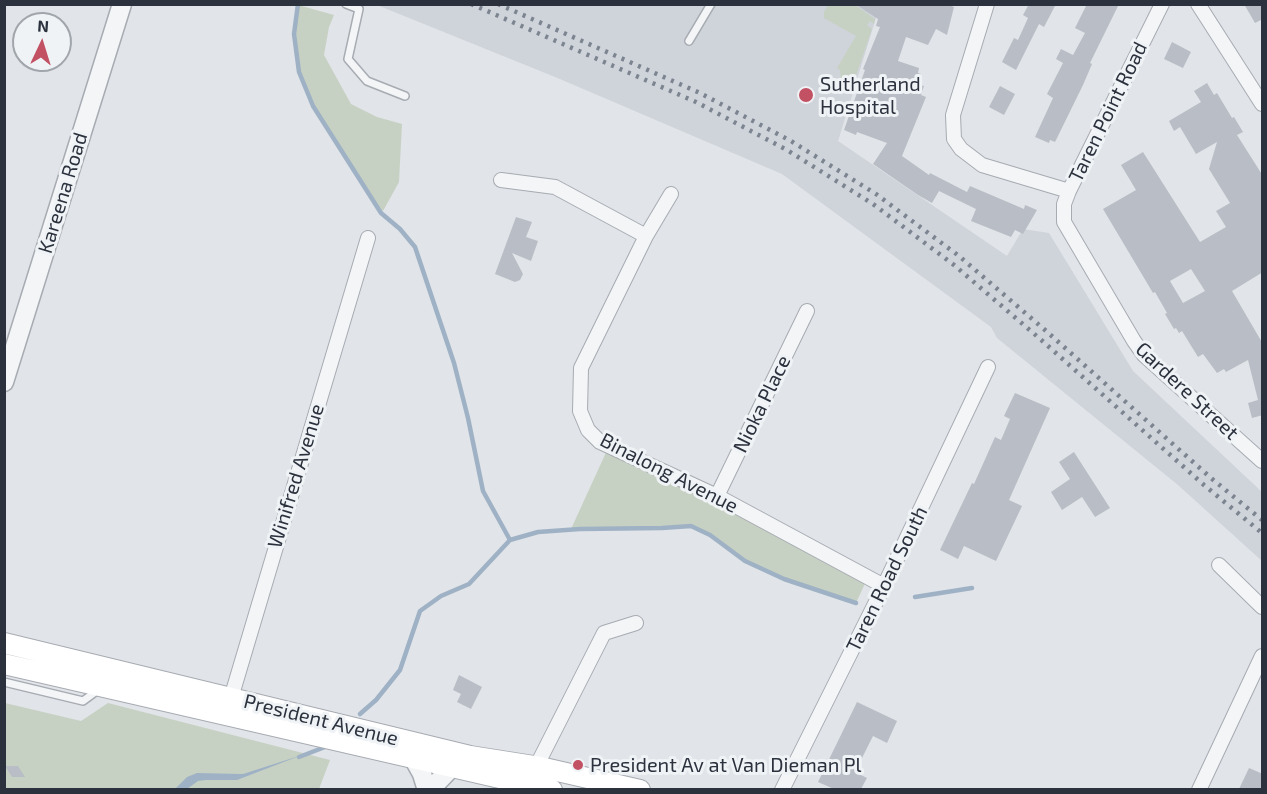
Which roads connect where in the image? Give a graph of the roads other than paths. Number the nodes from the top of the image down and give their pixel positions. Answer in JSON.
{"nodes":[{"id":1,"x":122,"y":4,"type":"edge"},
{"id":2,"x":346,"y":4,"type":"edge"},
{"id":3,"x":711,"y":4,"type":"edge"},
{"id":4,"x":987,"y":4,"type":"edge"},
{"id":5,"x":1162,"y":4,"type":"edge"},
{"id":6,"x":1198,"y":4,"type":"edge"},
{"id":7,"x":689,"y":41,"type":"dead end"},
{"id":8,"x":405,"y":96,"type":"dead end"},
{"id":9,"x":1263,"y":104,"type":"edge"},
{"id":10,"x":501,"y":180,"type":"dead end"},
{"id":11,"x":1069,"y":191,"type":"junction"},
{"id":12,"x":671,"y":194,"type":"dead end"},
{"id":13,"x":1064,"y":222,"type":"joint"},
{"id":14,"x":646,"y":236,"type":"junction"},
{"id":15,"x":368,"y":238,"type":"dead end"},
{"id":16,"x":807,"y":311,"type":"dead end"},
{"id":17,"x":988,"y":367,"type":"dead end"},
{"id":18,"x":4,"y":382,"type":"edge"},
{"id":19,"x":1263,"y":461,"type":"edge"},
{"id":20,"x":717,"y":496,"type":"junction"},
{"id":21,"x":1219,"y":565,"type":"dead end"},
{"id":22,"x":884,"y":586,"type":"junction"},
{"id":23,"x":1263,"y":608,"type":"edge"},
{"id":24,"x":636,"y":623,"type":"dead end"},
{"id":25,"x":4,"y":643,"type":"edge"},
{"id":26,"x":1263,"y":656,"type":"edge"},
{"id":27,"x":4,"y":664,"type":"edge"},
{"id":28,"x":4,"y":682,"type":"edge"},
{"id":29,"x":103,"y":687,"type":"junction"},
{"id":30,"x":229,"y":707,"type":"junction"},
{"id":31,"x":412,"y":756,"type":"junction"},
{"id":32,"x":453,"y":766,"type":"junction"},
{"id":33,"x":533,"y":775,"type":"junction"},
{"id":34,"x":428,"y":789,"type":"edge"},
{"id":35,"x":552,"y":789,"type":"edge"},
{"id":36,"x":640,"y":789,"type":"edge"},
{"id":37,"x":782,"y":789,"type":"edge"},
{"id":38,"x":1199,"y":789,"type":"edge"}],
"edges":[{"from":1,"to":18,"type":"street","name":"Kareena Road"},
{"from":2,"to":8,"type":"lane"},
{"from":3,"to":7,"type":"lane"},
{"from":4,"to":11,"type":"street"},
{"from":5,"to":11,"type":"street","name":"Taren Point Road"},
{"from":6,"to":9,"type":"street"},
{"from":10,"to":14,"type":"street"},
{"from":11,"to":13,"type":"street","name":"Taren Point Road"},
{"from":12,"to":14,"type":"street","name":"Binalong Avenue"},
{"from":13,"to":19,"type":"street","name":"Gardere Street"},
{"from":14,"to":20,"type":"street","name":"Binalong Avenue"},
{"from":15,"to":30,"type":"street","name":"Winifred Avenue"},
{"from":16,"to":20,"type":"street","name":"Nioka Place"},
{"from":17,"to":22,"type":"street","name":"Taren Road South"},
{"from":20,"to":22,"type":"street","name":"Binalong Avenue"},
{"from":21,"to":23,"type":"street"},
{"from":22,"to":37,"type":"street","name":"Taren Road South"},
{"from":24,"to":33,"type":"street"},
{"from":25,"to":30,"type":"main road","name":"President Avenue"},
{"from":26,"to":38,"type":"street"},
{"from":27,"to":29,"type":"main road","name":"President Avenue"},
{"from":28,"to":29,"type":"lane"},
{"from":29,"to":30,"type":"main road","name":"President Avenue"},
{"from":30,"to":31,"type":"main road","name":"President Avenue"},
{"from":30,"to":33,"type":"main road","name":"President Avenue"},
{"from":31,"to":32,"type":"main road","name":"President Avenue"},
{"from":31,"to":34,"type":"street"},
{"from":32,"to":33,"type":"main road","name":"President Avenue"},
{"from":32,"to":34,"type":"street"},
{"from":33,"to":35,"type":"main road","name":"President Avenue"},
{"from":33,"to":36,"type":"main road","name":"President Avenue"}]}
